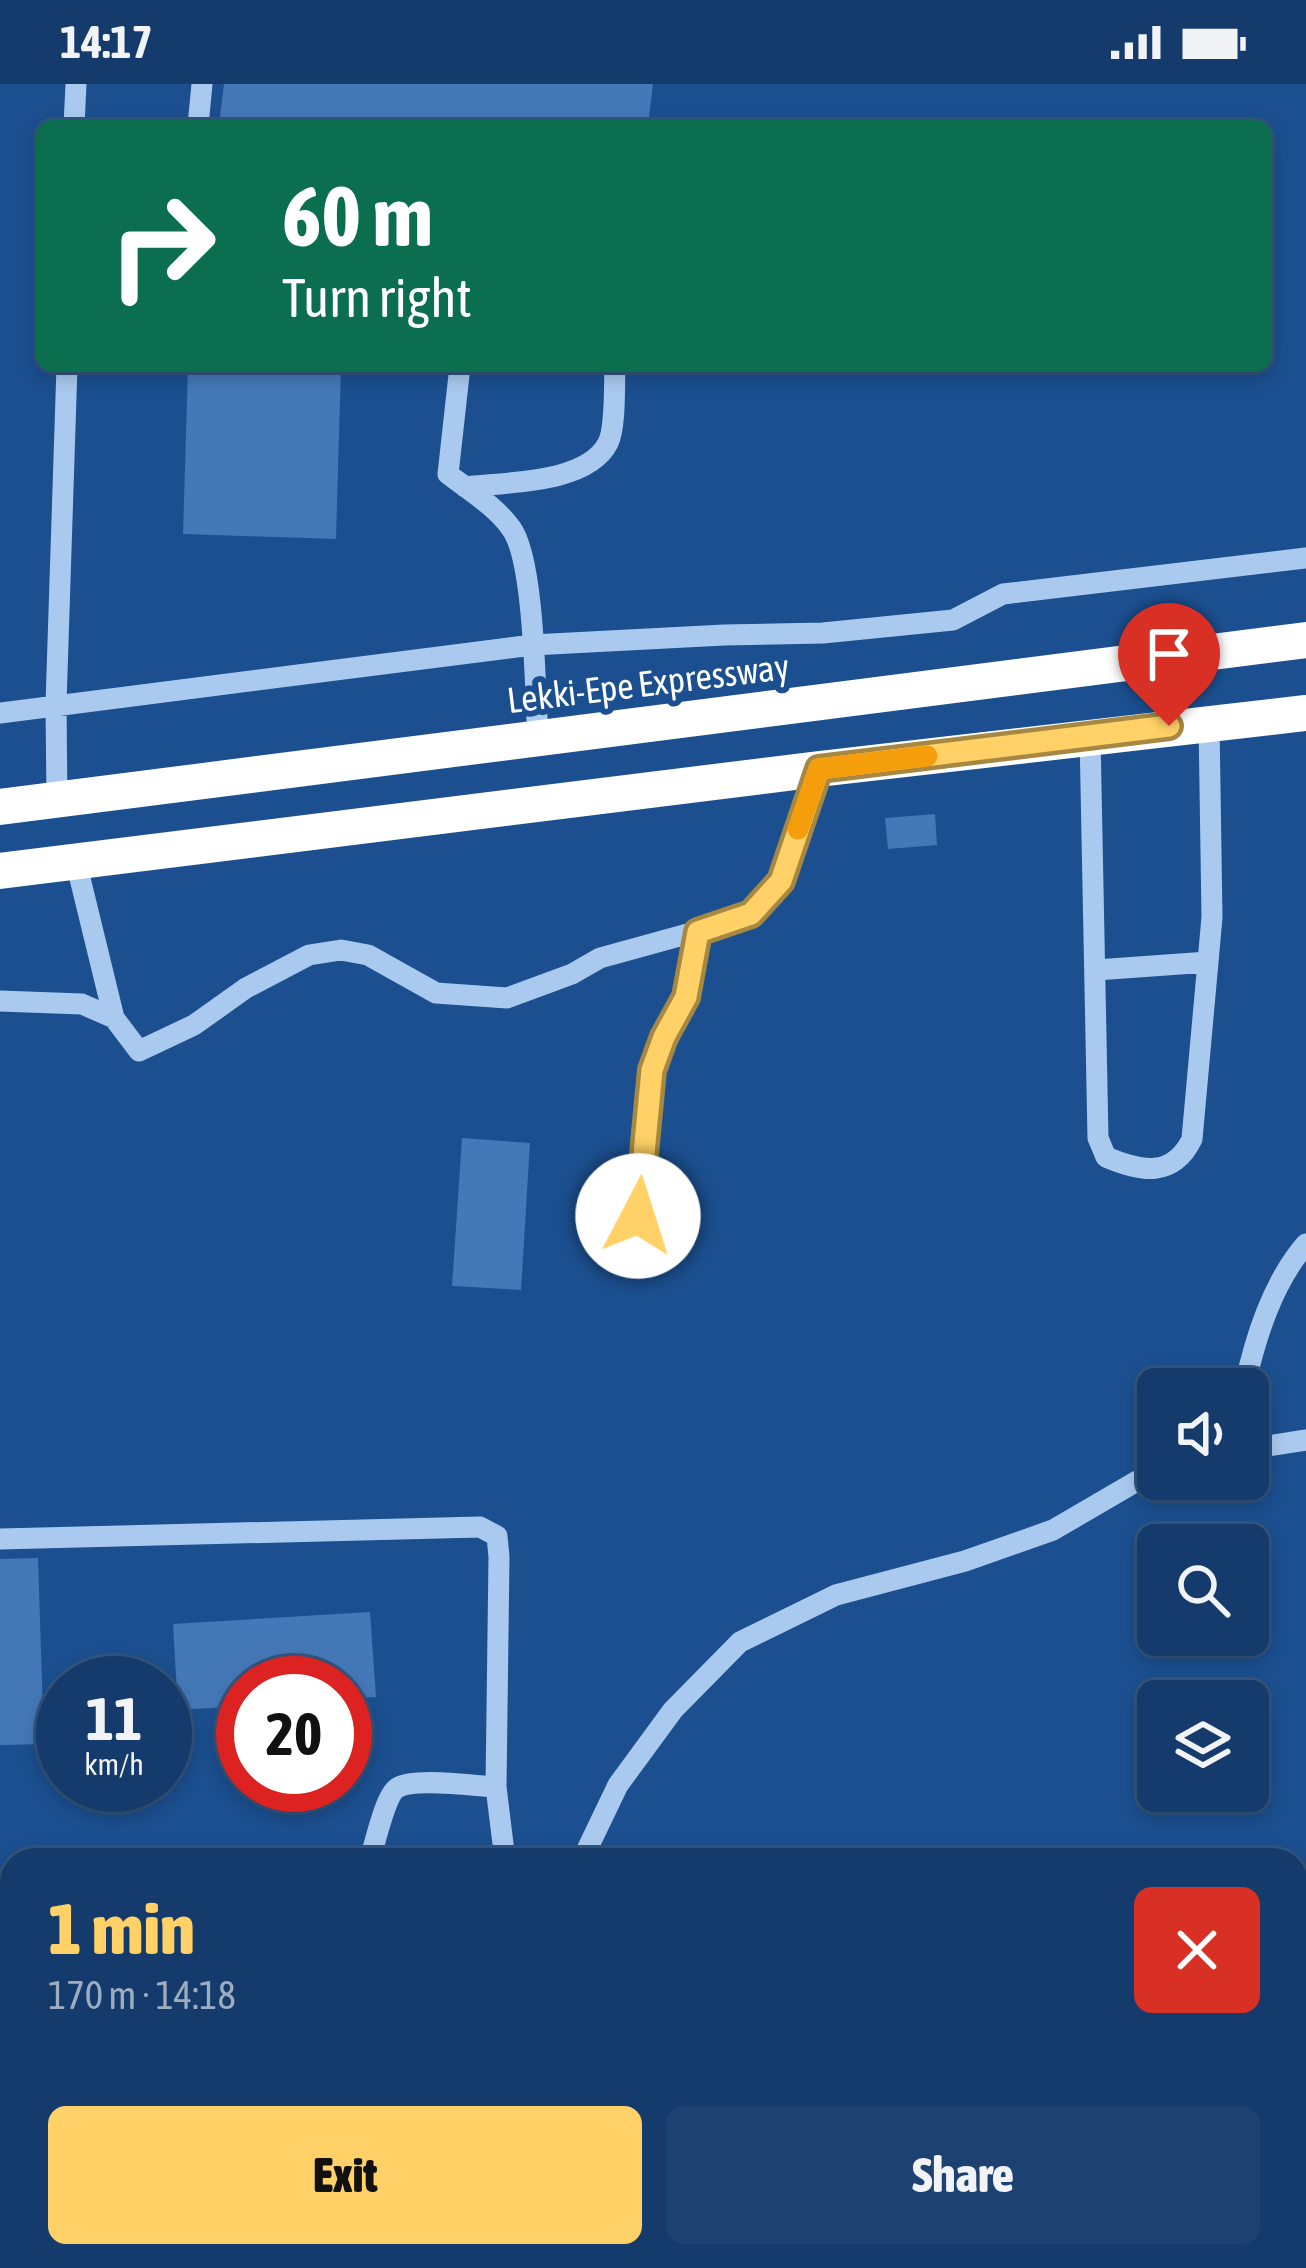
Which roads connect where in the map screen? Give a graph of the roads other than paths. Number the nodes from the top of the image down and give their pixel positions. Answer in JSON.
{"nodes":[{"id":1,"x":76,"y":84,"type":"edge"},
{"id":2,"x":202,"y":84,"type":"edge"},
{"id":3,"x":74,"y":120,"type":"edge"},
{"id":4,"x":199,"y":120,"type":"edge"},
{"id":5,"x":67,"y":372,"type":"edge"},
{"id":6,"x":459,"y":372,"type":"edge"},
{"id":7,"x":615,"y":372,"type":"edge"},
{"id":8,"x":465,"y":487,"type":"junction"},
{"id":9,"x":1306,"y":558,"type":"edge"},
{"id":10,"x":1306,"y":640,"type":"edge"},
{"id":11,"x":532,"y":645,"type":"junction"},
{"id":12,"x":56,"y":704,"type":"junction"},
{"id":13,"x":0,"y":712,"type":"edge"},
{"id":14,"x":1306,"y":712,"type":"edge"},
{"id":15,"x":1209,"y":722,"type":"junction"},
{"id":16,"x":1090,"y":736,"type":"junction"},
{"id":17,"x":538,"y":739,"type":"junction"},
{"id":18,"x":819,"y":769,"type":"junction"},
{"id":19,"x":57,"y":800,"type":"junction"},
{"id":20,"x":0,"y":806,"type":"edge"},
{"id":21,"x":76,"y":862,"type":"junction"},
{"id":22,"x":0,"y":871,"type":"edge"},
{"id":23,"x":698,"y":932,"type":"junction"},
{"id":24,"x":1208,"y":962,"type":"junction"},
{"id":25,"x":1096,"y":970,"type":"junction"},
{"id":26,"x":0,"y":1001,"type":"edge"},
{"id":27,"x":114,"y":1018,"type":"junction"},
{"id":28,"x":638,"y":1216,"type":"dead end"},
{"id":29,"x":1306,"y":1244,"type":"edge"},
{"id":30,"x":1249,"y":1368,"type":"edge"},
{"id":31,"x":1306,"y":1440,"type":"edge"},
{"id":32,"x":1269,"y":1446,"type":"edge"},
{"id":33,"x":1137,"y":1481,"type":"edge"},
{"id":34,"x":0,"y":1539,"type":"edge"},
{"id":35,"x":496,"y":1787,"type":"junction"},
{"id":36,"x":373,"y":1848,"type":"edge"},
{"id":37,"x":504,"y":1848,"type":"edge"},
{"id":38,"x":588,"y":1848,"type":"edge"}],
"edges":[{"from":1,"to":3,"type":"street"},
{"from":2,"to":4,"type":"street"},
{"from":5,"to":12,"type":"street"},
{"from":6,"to":8,"type":"street"},
{"from":7,"to":8,"type":"street"},
{"from":8,"to":11,"type":"street"},
{"from":9,"to":11,"type":"street"},
{"from":10,"to":17,"type":"highway","name":"Lekki-Epe Expressway"},
{"from":11,"to":12,"type":"street"},
{"from":11,"to":17,"type":"street"},
{"from":12,"to":13,"type":"street"},
{"from":12,"to":19,"type":"street"},
{"from":14,"to":15,"type":"highway"},
{"from":15,"to":16,"type":"highway"},
{"from":15,"to":24,"type":"street"},
{"from":16,"to":18,"type":"highway"},
{"from":16,"to":25,"type":"street"},
{"from":17,"to":19,"type":"highway","name":"Lekki-Epe Expressway"},
{"from":18,"to":21,"type":"highway"},
{"from":18,"to":23,"type":"street"},
{"from":19,"to":20,"type":"highway","name":"Lekki-Epe Expressway"},
{"from":21,"to":22,"type":"highway"},
{"from":21,"to":27,"type":"street"},
{"from":23,"to":27,"type":"street"},
{"from":23,"to":28,"type":"street"},
{"from":24,"to":25,"type":"street"},
{"from":24,"to":25,"type":"street"},
{"from":26,"to":27,"type":"street"},
{"from":29,"to":30,"type":"street"},
{"from":31,"to":32,"type":"street"},
{"from":33,"to":38,"type":"street"},
{"from":34,"to":35,"type":"street"},
{"from":35,"to":36,"type":"street"},
{"from":35,"to":37,"type":"street"}]}
